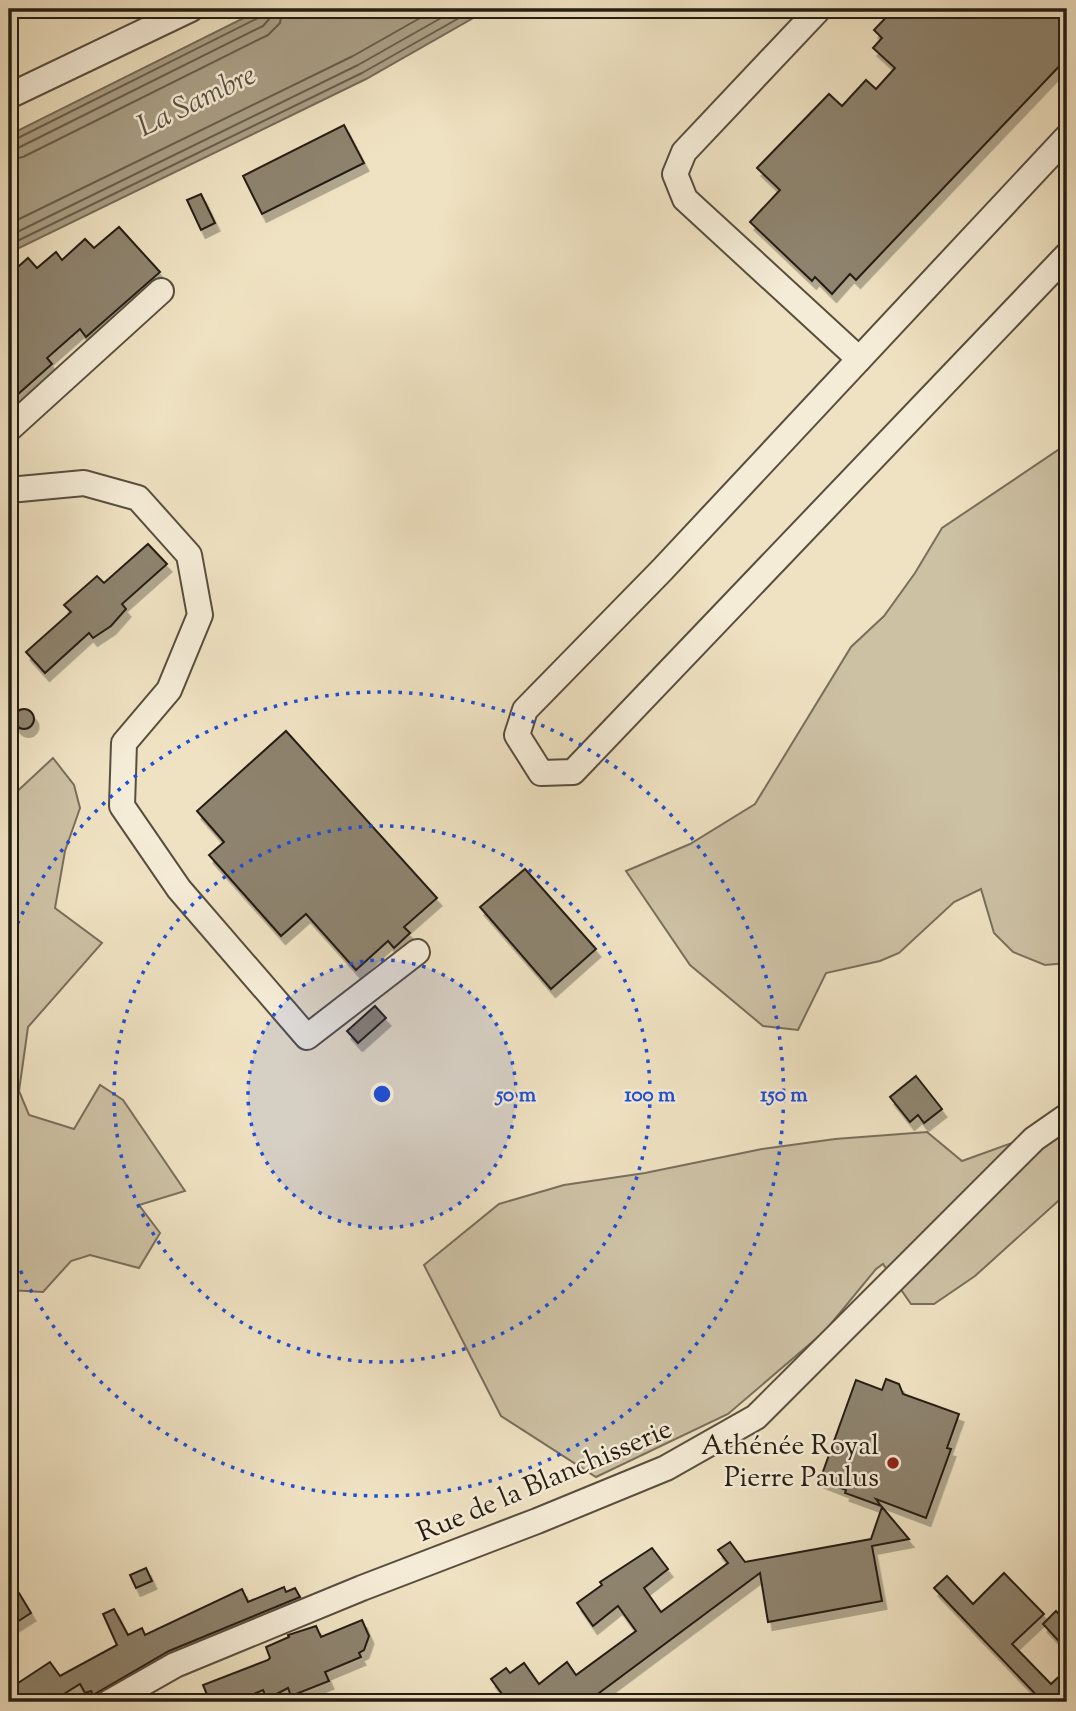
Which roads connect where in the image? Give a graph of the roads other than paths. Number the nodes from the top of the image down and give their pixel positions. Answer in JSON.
{"nodes":[{"id":1,"x":191,"y":9,"type":"edge"},
{"id":2,"x":820,"y":9,"type":"edge"},
{"id":3,"x":9,"y":96,"type":"edge"},
{"id":4,"x":1067,"y":137,"type":"edge"},
{"id":5,"x":1067,"y":255,"type":"edge"},
{"id":6,"x":161,"y":291,"type":"dead end"},
{"id":7,"x":859,"y":359,"type":"junction"},
{"id":8,"x":9,"y":429,"type":"edge"},
{"id":9,"x":9,"y":490,"type":"edge"},
{"id":10,"x":417,"y":952,"type":"dead end"},
{"id":11,"x":1067,"y":1116,"type":"edge"},
{"id":12,"x":110,"y":1702,"type":"edge"}],
"edges":[{"from":1,"to":3,"type":"street"},
{"from":2,"to":7,"type":"street"},
{"from":4,"to":7,"type":"street"},
{"from":5,"to":7,"type":"street"},
{"from":6,"to":8,"type":"street"},
{"from":9,"to":10,"type":"street"},
{"from":11,"to":12,"type":"street","name":"Rue de la Blanchisserie"}]}
